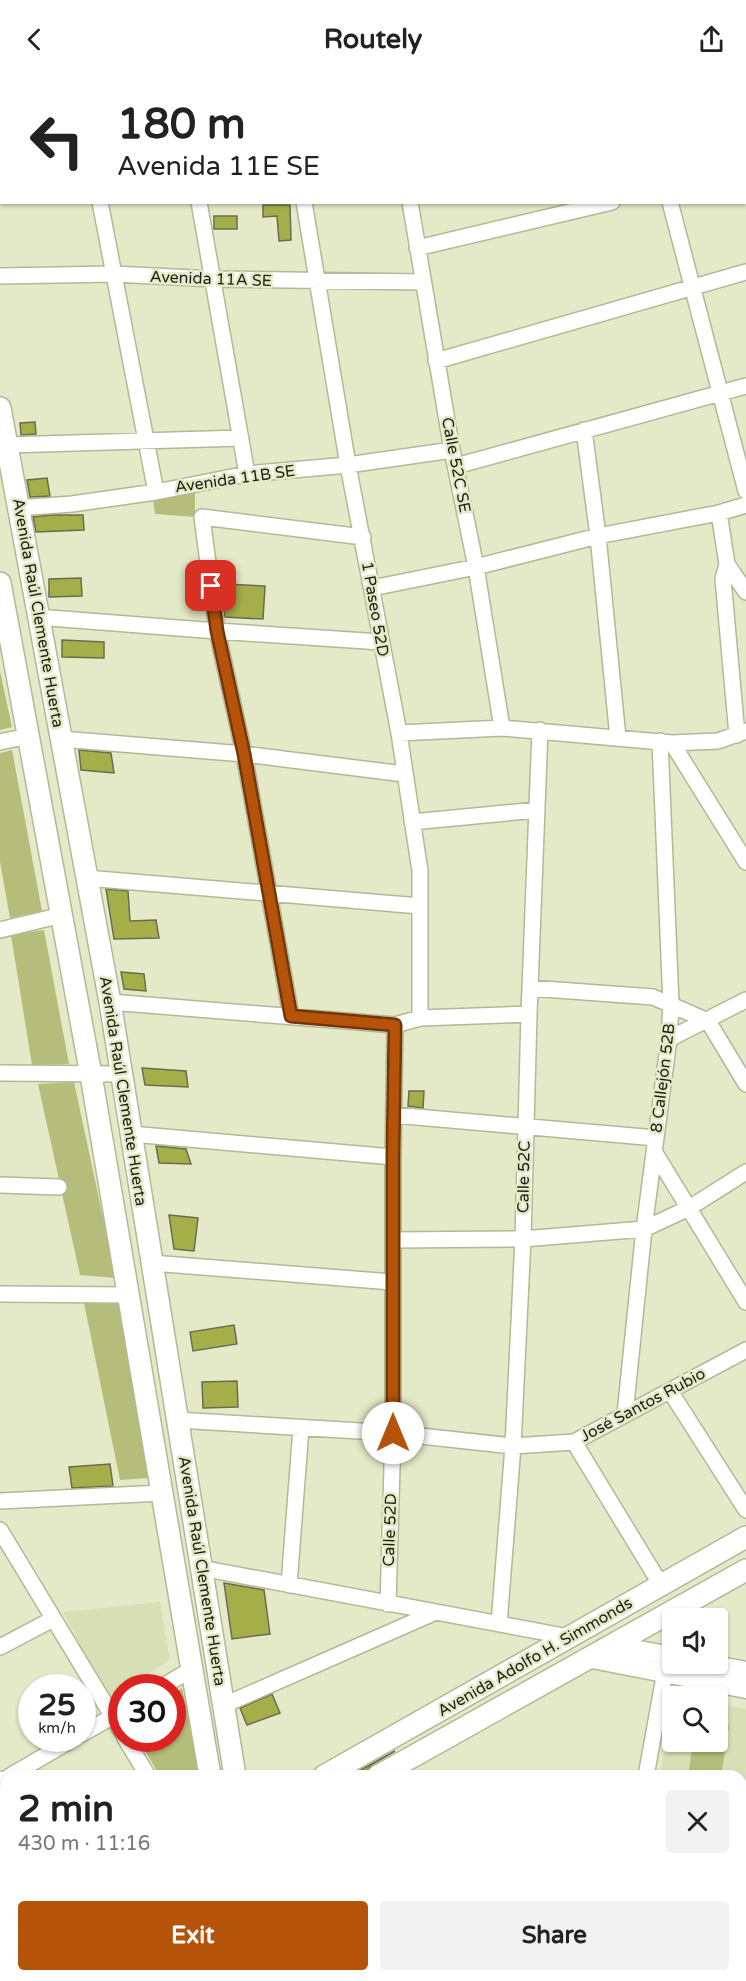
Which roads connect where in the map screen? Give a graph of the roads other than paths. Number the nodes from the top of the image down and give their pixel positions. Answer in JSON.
{"nodes":[{"id":1,"x":100,"y":204,"type":"edge"},
{"id":2,"x":199,"y":204,"type":"edge"},
{"id":3,"x":304,"y":204,"type":"edge"},
{"id":4,"x":410,"y":204,"type":"edge"},
{"id":5,"x":604,"y":204,"type":"edge"},
{"id":6,"x":670,"y":204,"type":"edge"},
{"id":7,"x":417,"y":248,"type":"junction"},
{"id":8,"x":746,"y":272,"type":"edge"},
{"id":9,"x":114,"y":274,"type":"junction"},
{"id":10,"x":0,"y":276,"type":"edge"},
{"id":11,"x":213,"y":279,"type":"junction"},
{"id":12,"x":319,"y":282,"type":"junction"},
{"id":13,"x":423,"y":282,"type":"junction"},
{"id":14,"x":691,"y":287,"type":"junction"},
{"id":15,"x":436,"y":361,"type":"junction"},
{"id":16,"x":746,"y":386,"type":"edge"},
{"id":17,"x":719,"y":393,"type":"junction"},
{"id":18,"x":0,"y":408,"type":"edge"},
{"id":19,"x":584,"y":430,"type":"junction"},
{"id":20,"x":241,"y":438,"type":"junction"},
{"id":21,"x":146,"y":441,"type":"junction"},
{"id":22,"x":7,"y":445,"type":"junction"},
{"id":23,"x":452,"y":450,"type":"junction"},
{"id":24,"x":348,"y":465,"type":"junction"},
{"id":25,"x":456,"y":466,"type":"junction"},
{"id":26,"x":247,"y":474,"type":"junction"},
{"id":27,"x":746,"y":491,"type":"edge"},
{"id":28,"x":156,"y":492,"type":"junction"},
{"id":29,"x":746,"y":505,"type":"edge"},
{"id":30,"x":18,"y":508,"type":"junction"},
{"id":31,"x":719,"y":513,"type":"junction"},
{"id":32,"x":598,"y":536,"type":"junction"},
{"id":33,"x":363,"y":537,"type":"junction"},
{"id":34,"x":728,"y":564,"type":"junction"},
{"id":35,"x":476,"y":567,"type":"junction"},
{"id":36,"x":0,"y":583,"type":"edge"},
{"id":37,"x":372,"y":588,"type":"junction"},
{"id":38,"x":746,"y":592,"type":"edge"},
{"id":39,"x":38,"y":617,"type":"junction"},
{"id":40,"x":217,"y":631,"type":"junction"},
{"id":41,"x":381,"y":642,"type":"junction"},
{"id":42,"x":502,"y":728,"type":"junction"},
{"id":43,"x":540,"y":730,"type":"junction"},
{"id":44,"x":399,"y":733,"type":"junction"},
{"id":45,"x":741,"y":733,"type":"edge"},
{"id":46,"x":29,"y":735,"type":"junction"},
{"id":47,"x":618,"y":738,"type":"junction"},
{"id":48,"x":61,"y":739,"type":"junction"},
{"id":49,"x":0,"y":742,"type":"edge"},
{"id":50,"x":666,"y":742,"type":"junction"},
{"id":51,"x":244,"y":754,"type":"junction"},
{"id":52,"x":404,"y":774,"type":"junction"},
{"id":53,"x":537,"y":810,"type":"junction"},
{"id":54,"x":412,"y":822,"type":"junction"},
{"id":55,"x":746,"y":862,"type":"edge"},
{"id":56,"x":86,"y":878,"type":"junction"},
{"id":57,"x":270,"y":894,"type":"junction"},
{"id":58,"x":420,"y":906,"type":"junction"},
{"id":59,"x":62,"y":915,"type":"junction"},
{"id":60,"x":0,"y":930,"type":"edge"},
{"id":61,"x":530,"y":988,"type":"junction"},
{"id":62,"x":746,"y":1000,"type":"edge"},
{"id":63,"x":110,"y":1002,"type":"junction"},
{"id":64,"x":671,"y":1004,"type":"junction"},
{"id":65,"x":528,"y":1014,"type":"junction"},
{"id":66,"x":291,"y":1016,"type":"junction"},
{"id":67,"x":420,"y":1018,"type":"junction"},
{"id":68,"x":708,"y":1021,"type":"junction"},
{"id":69,"x":395,"y":1025,"type":"junction"},
{"id":70,"x":669,"y":1039,"type":"junction"},
{"id":71,"x":0,"y":1073,"type":"edge"},
{"id":72,"x":121,"y":1074,"type":"junction"},
{"id":73,"x":91,"y":1075,"type":"junction"},
{"id":74,"x":746,"y":1083,"type":"edge"},
{"id":75,"x":394,"y":1115,"type":"junction"},
{"id":76,"x":525,"y":1126,"type":"junction"},
{"id":77,"x":131,"y":1134,"type":"junction"},
{"id":78,"x":656,"y":1137,"type":"junction"},
{"id":79,"x":655,"y":1153,"type":"junction"},
{"id":80,"x":393,"y":1156,"type":"junction"},
{"id":81,"x":746,"y":1172,"type":"edge"},
{"id":82,"x":0,"y":1185,"type":"edge"},
{"id":83,"x":59,"y":1187,"type":"dead end"},
{"id":84,"x":689,"y":1208,"type":"junction"},
{"id":85,"x":644,"y":1230,"type":"junction"},
{"id":86,"x":523,"y":1239,"type":"junction"},
{"id":87,"x":393,"y":1240,"type":"junction"},
{"id":88,"x":152,"y":1263,"type":"junction"},
{"id":89,"x":392,"y":1282,"type":"junction"},
{"id":90,"x":0,"y":1294,"type":"edge"},
{"id":91,"x":129,"y":1295,"type":"junction"},
{"id":92,"x":746,"y":1302,"type":"edge"},
{"id":93,"x":746,"y":1350,"type":"edge"},
{"id":94,"x":670,"y":1391,"type":"junction"},
{"id":95,"x":625,"y":1414,"type":"junction"},
{"id":96,"x":177,"y":1420,"type":"junction"},
{"id":97,"x":301,"y":1428,"type":"junction"},
{"id":98,"x":393,"y":1433,"type":"junction"},
{"id":99,"x":574,"y":1442,"type":"junction"},
{"id":100,"x":513,"y":1446,"type":"junction"},
{"id":101,"x":162,"y":1493,"type":"junction"},
{"id":102,"x":0,"y":1501,"type":"edge"},
{"id":103,"x":746,"y":1510,"type":"edge"},
{"id":104,"x":0,"y":1530,"type":"edge"},
{"id":105,"x":746,"y":1537,"type":"edge"},
{"id":106,"x":201,"y":1568,"type":"junction"},
{"id":107,"x":746,"y":1570,"type":"edge"},
{"id":108,"x":289,"y":1585,"type":"junction"},
{"id":109,"x":661,"y":1585,"type":"junction"},
{"id":110,"x":388,"y":1604,"type":"junction"},
{"id":111,"x":436,"y":1612,"type":"junction"},
{"id":112,"x":53,"y":1619,"type":"junction"},
{"id":113,"x":499,"y":1624,"type":"junction"},
{"id":114,"x":569,"y":1637,"type":"junction"},
{"id":115,"x":612,"y":1645,"type":"junction"},
{"id":116,"x":0,"y":1647,"type":"edge"},
{"id":117,"x":662,"y":1654,"type":"edge"},
{"id":118,"x":587,"y":1659,"type":"junction"},
{"id":119,"x":728,"y":1668,"type":"edge"},
{"id":120,"x":192,"y":1669,"type":"junction"},
{"id":121,"x":746,"y":1671,"type":"edge"},
{"id":122,"x":184,"y":1674,"type":"edge"},
{"id":123,"x":662,"y":1674,"type":"edge"},
{"id":124,"x":664,"y":1674,"type":"joint"},
{"id":125,"x":746,"y":1689,"type":"edge"},
{"id":126,"x":108,"y":1701,"type":"edge"},
{"id":127,"x":224,"y":1705,"type":"junction"},
{"id":128,"x":52,"y":1752,"type":"edge"},
{"id":129,"x":133,"y":1752,"type":"edge"},
{"id":130,"x":22,"y":1770,"type":"edge"},
{"id":131,"x":144,"y":1770,"type":"edge"},
{"id":132,"x":209,"y":1770,"type":"edge"},
{"id":133,"x":234,"y":1770,"type":"edge"},
{"id":134,"x":335,"y":1770,"type":"edge"},
{"id":135,"x":389,"y":1770,"type":"edge"},
{"id":136,"x":647,"y":1770,"type":"edge"}],
"edges":[{"from":1,"to":9,"type":"street"},
{"from":2,"to":11,"type":"street"},
{"from":3,"to":12,"type":"street","name":"1 Paseo 52D"},
{"from":4,"to":7,"type":"street","name":"Calle 52C SE"},
{"from":5,"to":7,"type":"street"},
{"from":6,"to":14,"type":"street"},
{"from":7,"to":13,"type":"street","name":"Calle 52C SE"},
{"from":8,"to":14,"type":"street"},
{"from":9,"to":10,"type":"street","name":"Avenida 11A SE"},
{"from":9,"to":11,"type":"street","name":"Avenida 11A SE"},
{"from":9,"to":21,"type":"street"},
{"from":11,"to":12,"type":"street","name":"Avenida 11A SE"},
{"from":11,"to":20,"type":"street"},
{"from":12,"to":13,"type":"street","name":"Avenida 11A SE"},
{"from":12,"to":24,"type":"street","name":"1 Paseo 52D"},
{"from":13,"to":15,"type":"street","name":"Calle 52C SE"},
{"from":14,"to":15,"type":"street"},
{"from":14,"to":17,"type":"street"},
{"from":15,"to":23,"type":"street","name":"Calle 52C SE"},
{"from":16,"to":17,"type":"street"},
{"from":17,"to":19,"type":"street"},
{"from":17,"to":27,"type":"street"},
{"from":18,"to":22,"type":"main road","name":"Avenida Raúl Clemente Huerta"},
{"from":19,"to":25,"type":"street"},
{"from":19,"to":32,"type":"street"},
{"from":20,"to":21,"type":"street"},
{"from":20,"to":26,"type":"street"},
{"from":21,"to":22,"type":"street"},
{"from":21,"to":28,"type":"street"},
{"from":22,"to":30,"type":"main road","name":"Avenida Raúl Clemente Huerta"},
{"from":23,"to":24,"type":"street","name":"Avenida 11B SE"},
{"from":23,"to":25,"type":"street","name":"Calle 52C SE"},
{"from":24,"to":26,"type":"street","name":"Avenida 11B SE"},
{"from":24,"to":33,"type":"street","name":"1 Paseo 52D"},
{"from":25,"to":35,"type":"street","name":"Calle 52C SE"},
{"from":26,"to":28,"type":"street","name":"Avenida 11B SE"},
{"from":28,"to":30,"type":"street","name":"Avenida 11B SE"},
{"from":29,"to":31,"type":"street"},
{"from":30,"to":39,"type":"main road","name":"Avenida Raúl Clemente Huerta"},
{"from":31,"to":32,"type":"street"},
{"from":31,"to":34,"type":"street"},
{"from":32,"to":35,"type":"street"},
{"from":32,"to":47,"type":"street"},
{"from":33,"to":37,"type":"street","name":"1 Paseo 52D"},
{"from":33,"to":40,"type":"street"},
{"from":34,"to":38,"type":"street"},
{"from":34,"to":45,"type":"street"},
{"from":35,"to":37,"type":"street"},
{"from":35,"to":42,"type":"street","name":"Calle 52C SE"},
{"from":36,"to":46,"type":"main road","name":"Avenida Raúl Clemente Huerta"},
{"from":37,"to":41,"type":"street","name":"1 Paseo 52D"},
{"from":39,"to":40,"type":"street"},
{"from":39,"to":48,"type":"main road","name":"Avenida Raúl Clemente Huerta"},
{"from":40,"to":41,"type":"street"},
{"from":40,"to":51,"type":"street"},
{"from":41,"to":44,"type":"street","name":"1 Paseo 52D"},
{"from":42,"to":43,"type":"street"},
{"from":42,"to":44,"type":"street"},
{"from":43,"to":47,"type":"street"},
{"from":43,"to":53,"type":"street","name":"Calle 52C"},
{"from":44,"to":52,"type":"street","name":"1 Paseo 52D"},
{"from":45,"to":50,"type":"street"},
{"from":46,"to":49,"type":"street"},
{"from":46,"to":59,"type":"main road","name":"Avenida Raúl Clemente Huerta"},
{"from":47,"to":50,"type":"street"},
{"from":48,"to":51,"type":"street"},
{"from":48,"to":56,"type":"main road","name":"Avenida Raúl Clemente Huerta"},
{"from":50,"to":55,"type":"street"},
{"from":50,"to":64,"type":"street","name":"8 Callejón 52B"},
{"from":51,"to":52,"type":"street"},
{"from":51,"to":57,"type":"street"},
{"from":52,"to":54,"type":"street","name":"1 Paseo 52D"},
{"from":53,"to":54,"type":"street"},
{"from":53,"to":61,"type":"street","name":"Calle 52C"},
{"from":54,"to":58,"type":"street","name":"1 Paseo 52D"},
{"from":56,"to":57,"type":"street"},
{"from":56,"to":63,"type":"main road","name":"Avenida Raúl Clemente Huerta"},
{"from":57,"to":58,"type":"street"},
{"from":57,"to":66,"type":"street"},
{"from":58,"to":67,"type":"street","name":"1 Paseo 52D"},
{"from":59,"to":60,"type":"street"},
{"from":59,"to":73,"type":"main road","name":"Avenida Raúl Clemente Huerta"},
{"from":61,"to":64,"type":"street"},
{"from":61,"to":65,"type":"street","name":"Calle 52C"},
{"from":62,"to":68,"type":"street"},
{"from":63,"to":66,"type":"street"},
{"from":63,"to":72,"type":"main road","name":"Avenida Raúl Clemente Huerta"},
{"from":64,"to":68,"type":"street"},
{"from":64,"to":70,"type":"street","name":"8 Callejón 52B"},
{"from":65,"to":67,"type":"street"},
{"from":65,"to":76,"type":"street","name":"Calle 52C"},
{"from":66,"to":69,"type":"street"},
{"from":67,"to":69,"type":"street"},
{"from":68,"to":70,"type":"street"},
{"from":68,"to":74,"type":"street"},
{"from":69,"to":75,"type":"street","name":"Calle 52D"},
{"from":70,"to":78,"type":"street","name":"8 Callejón 52B"},
{"from":71,"to":73,"type":"street"},
{"from":72,"to":73,"type":"street"},
{"from":72,"to":77,"type":"main road","name":"Avenida Raúl Clemente Huerta"},
{"from":73,"to":91,"type":"main road","name":"Avenida Raúl Clemente Huerta"},
{"from":75,"to":76,"type":"street"},
{"from":75,"to":80,"type":"street","name":"Calle 52D"},
{"from":76,"to":78,"type":"street"},
{"from":76,"to":86,"type":"street","name":"Calle 52C"},
{"from":77,"to":80,"type":"street"},
{"from":77,"to":88,"type":"main road","name":"Avenida Raúl Clemente Huerta"},
{"from":78,"to":79,"type":"street","name":"8 Callejón 52B"},
{"from":79,"to":84,"type":"street"},
{"from":79,"to":85,"type":"street","name":"8 Callejón 52B"},
{"from":80,"to":87,"type":"street","name":"Calle 52D"},
{"from":81,"to":84,"type":"street"},
{"from":82,"to":83,"type":"street"},
{"from":84,"to":85,"type":"street"},
{"from":84,"to":92,"type":"street"},
{"from":85,"to":86,"type":"street"},
{"from":85,"to":95,"type":"street","name":"8 Callejón 52B"},
{"from":86,"to":87,"type":"street"},
{"from":86,"to":100,"type":"street","name":"Calle 52C"},
{"from":87,"to":89,"type":"street","name":"Calle 52D"},
{"from":88,"to":89,"type":"street"},
{"from":88,"to":96,"type":"main road","name":"Avenida Raúl Clemente Huerta"},
{"from":89,"to":98,"type":"street","name":"Calle 52D"},
{"from":90,"to":91,"type":"street"},
{"from":91,"to":101,"type":"main road","name":"Avenida Raúl Clemente Huerta"},
{"from":93,"to":94,"type":"street","name":"José Santos Rubio"},
{"from":94,"to":95,"type":"street","name":"José Santos Rubio"},
{"from":94,"to":103,"type":"street"},
{"from":95,"to":99,"type":"street","name":"José Santos Rubio"},
{"from":96,"to":97,"type":"street","name":"José Santos Rubio"},
{"from":96,"to":106,"type":"main road","name":"Avenida Raúl Clemente Huerta"},
{"from":97,"to":98,"type":"street","name":"José Santos Rubio"},
{"from":97,"to":108,"type":"street"},
{"from":98,"to":100,"type":"street","name":"José Santos Rubio"},
{"from":98,"to":110,"type":"street","name":"Calle 52D"},
{"from":99,"to":100,"type":"street","name":"José Santos Rubio"},
{"from":99,"to":109,"type":"street"},
{"from":100,"to":113,"type":"street","name":"Calle 52C"},
{"from":101,"to":102,"type":"street"},
{"from":101,"to":120,"type":"main road","name":"Avenida Raúl Clemente Huerta"},
{"from":104,"to":112,"type":"street"},
{"from":105,"to":109,"type":"main road","name":"Avenida Adolfo H. Simmonds"},
{"from":106,"to":108,"type":"street"},
{"from":106,"to":127,"type":"main road","name":"Avenida Raúl Clemente Huerta"},
{"from":107,"to":115,"type":"main road","name":"Avenida Adolfo H. Simmonds"},
{"from":108,"to":110,"type":"street"},
{"from":109,"to":114,"type":"main road","name":"Avenida Adolfo H. Simmonds"},
{"from":110,"to":111,"type":"street"},
{"from":111,"to":113,"type":"street"},
{"from":111,"to":127,"type":"street"},
{"from":112,"to":116,"type":"street"},
{"from":112,"to":126,"type":"street"},
{"from":113,"to":114,"type":"street"},
{"from":114,"to":134,"type":"main road","name":"Avenida Adolfo H. Simmonds"},
{"from":115,"to":117,"type":"street"},
{"from":115,"to":118,"type":"main road","name":"Avenida Adolfo H. Simmonds"},
{"from":118,"to":123,"type":"street"},
{"from":118,"to":135,"type":"main road","name":"Avenida Adolfo H. Simmonds"},
{"from":119,"to":121,"type":"street"},
{"from":120,"to":122,"type":"street"},
{"from":120,"to":132,"type":"main road","name":"Avenida Raúl Clemente Huerta"},
{"from":124,"to":125,"type":"street"},
{"from":124,"to":136,"type":"street"},
{"from":127,"to":133,"type":"main road","name":"Avenida Raúl Clemente Huerta"},
{"from":128,"to":130,"type":"street"},
{"from":129,"to":131,"type":"street"}]}
